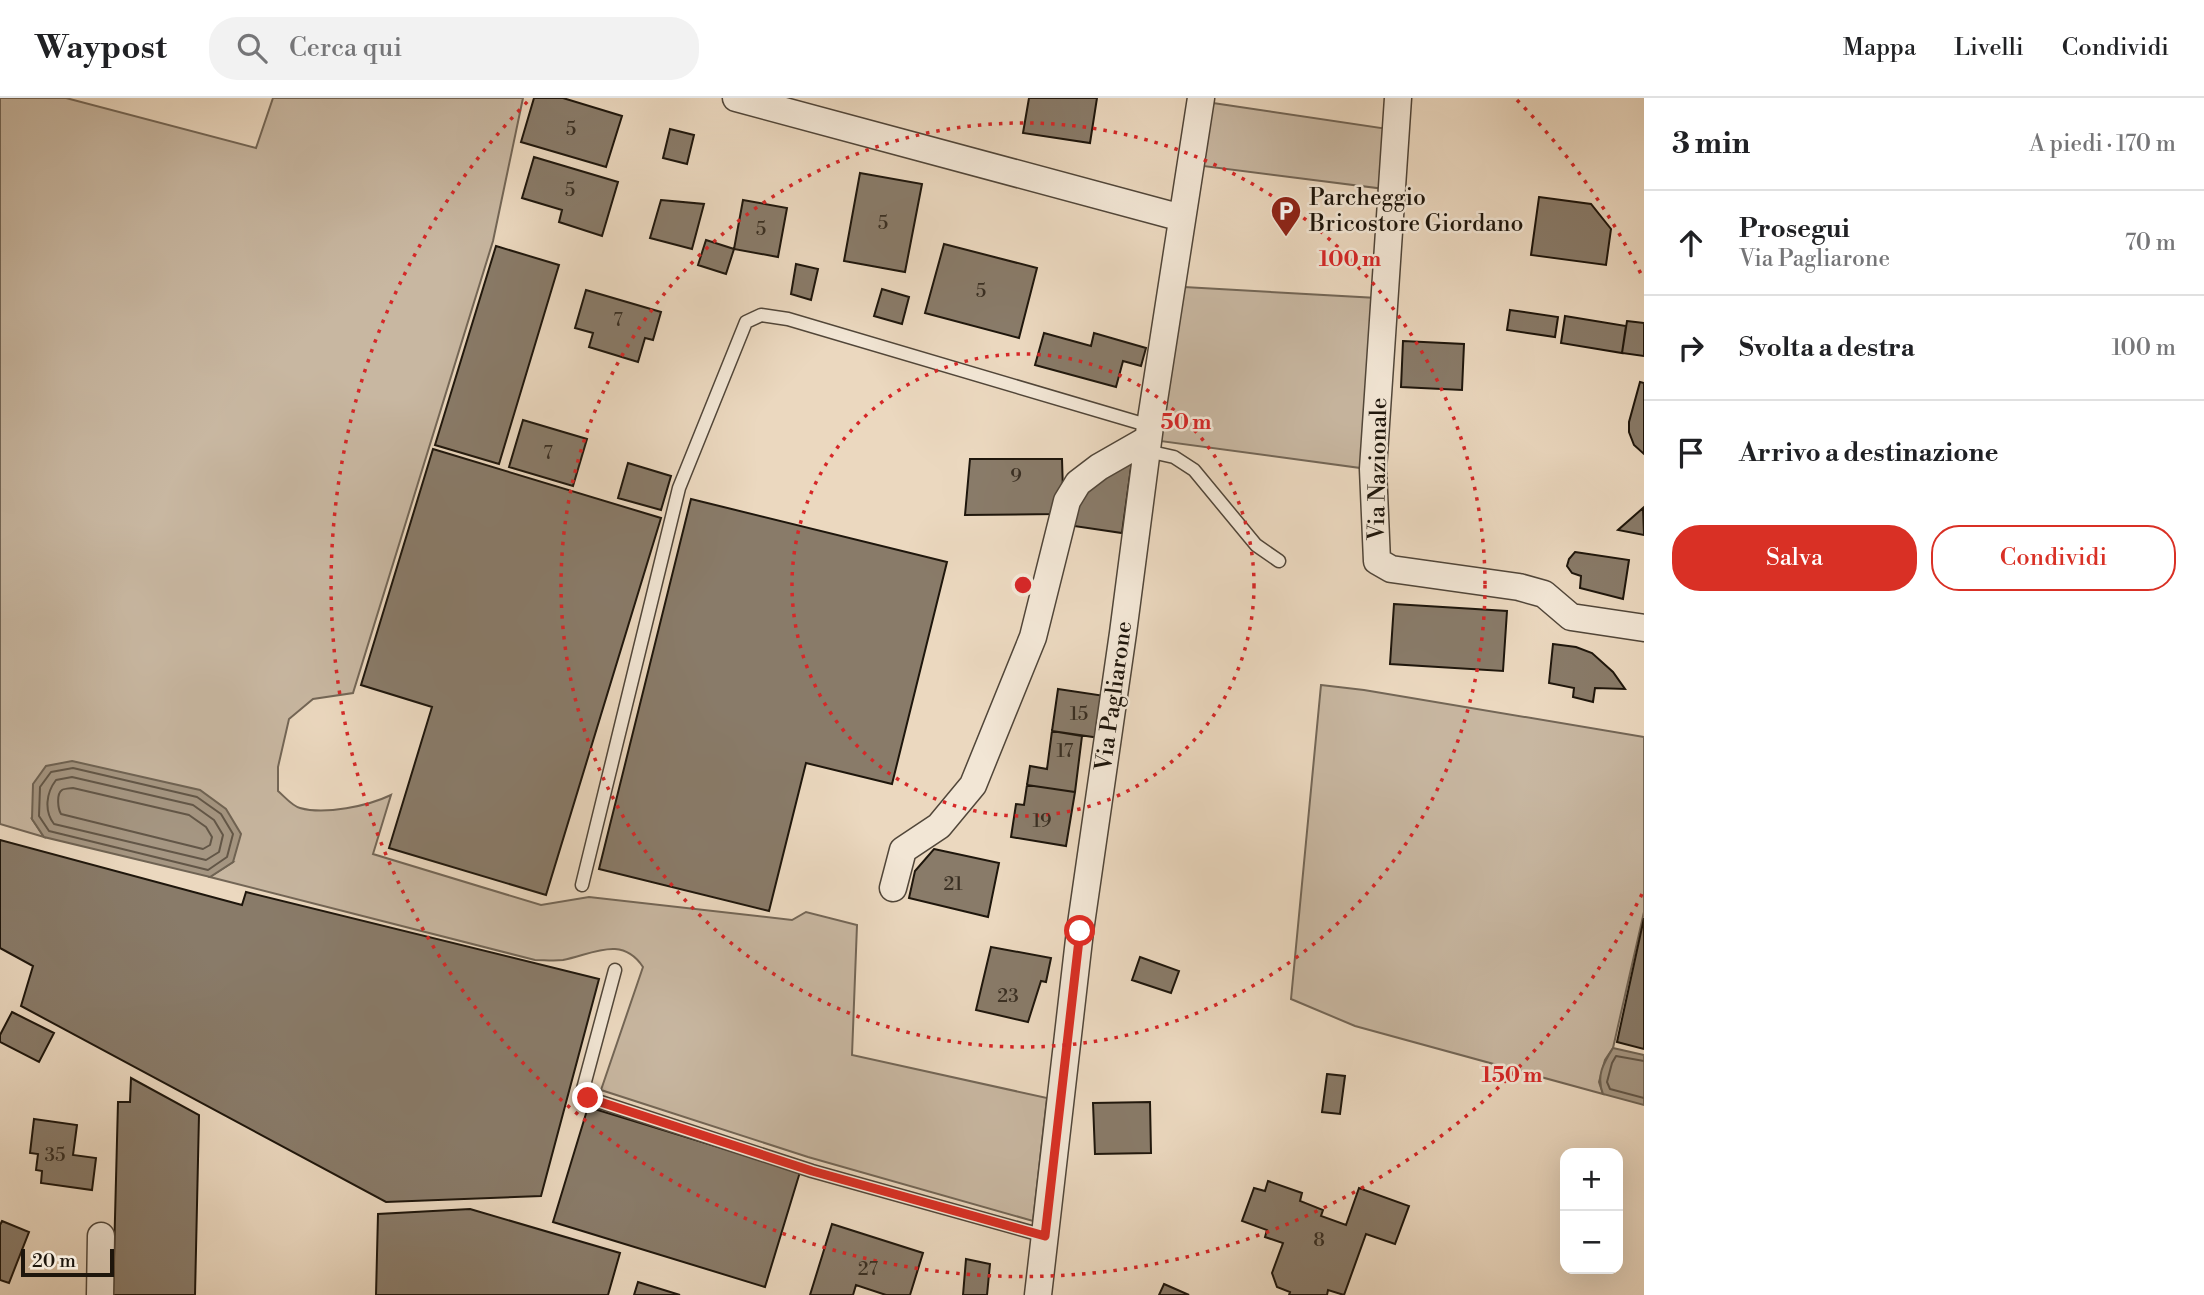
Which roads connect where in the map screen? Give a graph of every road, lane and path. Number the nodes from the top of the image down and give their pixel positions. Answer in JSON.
{"nodes":[{"id":1,"x":736,"y":98,"type":"edge"},
{"id":2,"x":1201,"y":98,"type":"edge"},
{"id":3,"x":1398,"y":98,"type":"edge"},
{"id":4,"x":1182,"y":218,"type":"junction"},
{"id":5,"x":1148,"y":439,"type":"junction"},
{"id":6,"x":1279,"y":561,"type":"dead end"},
{"id":7,"x":1644,"y":628,"type":"edge"},
{"id":8,"x":582,"y":885,"type":"dead end"},
{"id":9,"x":893,"y":888,"type":"dead end"},
{"id":10,"x":615,"y":970,"type":"dead end"},
{"id":11,"x":100,"y":1236,"type":"dead end"},
{"id":12,"x":1045,"y":1236,"type":"junction"},
{"id":13,"x":100,"y":1295,"type":"edge"},
{"id":14,"x":1038,"y":1295,"type":"edge"}],
"edges":[{"from":1,"to":4,"type":"street"},
{"from":2,"to":4,"type":"street","name":"Via Pagliarone"},
{"from":3,"to":7,"type":"street","name":"Via Nazionale"},
{"from":4,"to":5,"type":"street","name":"Via Pagliarone"},
{"from":5,"to":6,"type":"lane"},
{"from":5,"to":8,"type":"lane"},
{"from":5,"to":9,"type":"street"},
{"from":5,"to":12,"type":"street","name":"Via Pagliarone"},
{"from":10,"to":12,"type":"lane"},
{"from":11,"to":13,"type":"street"},
{"from":12,"to":14,"type":"street","name":"Via Pagliarone"}]}
